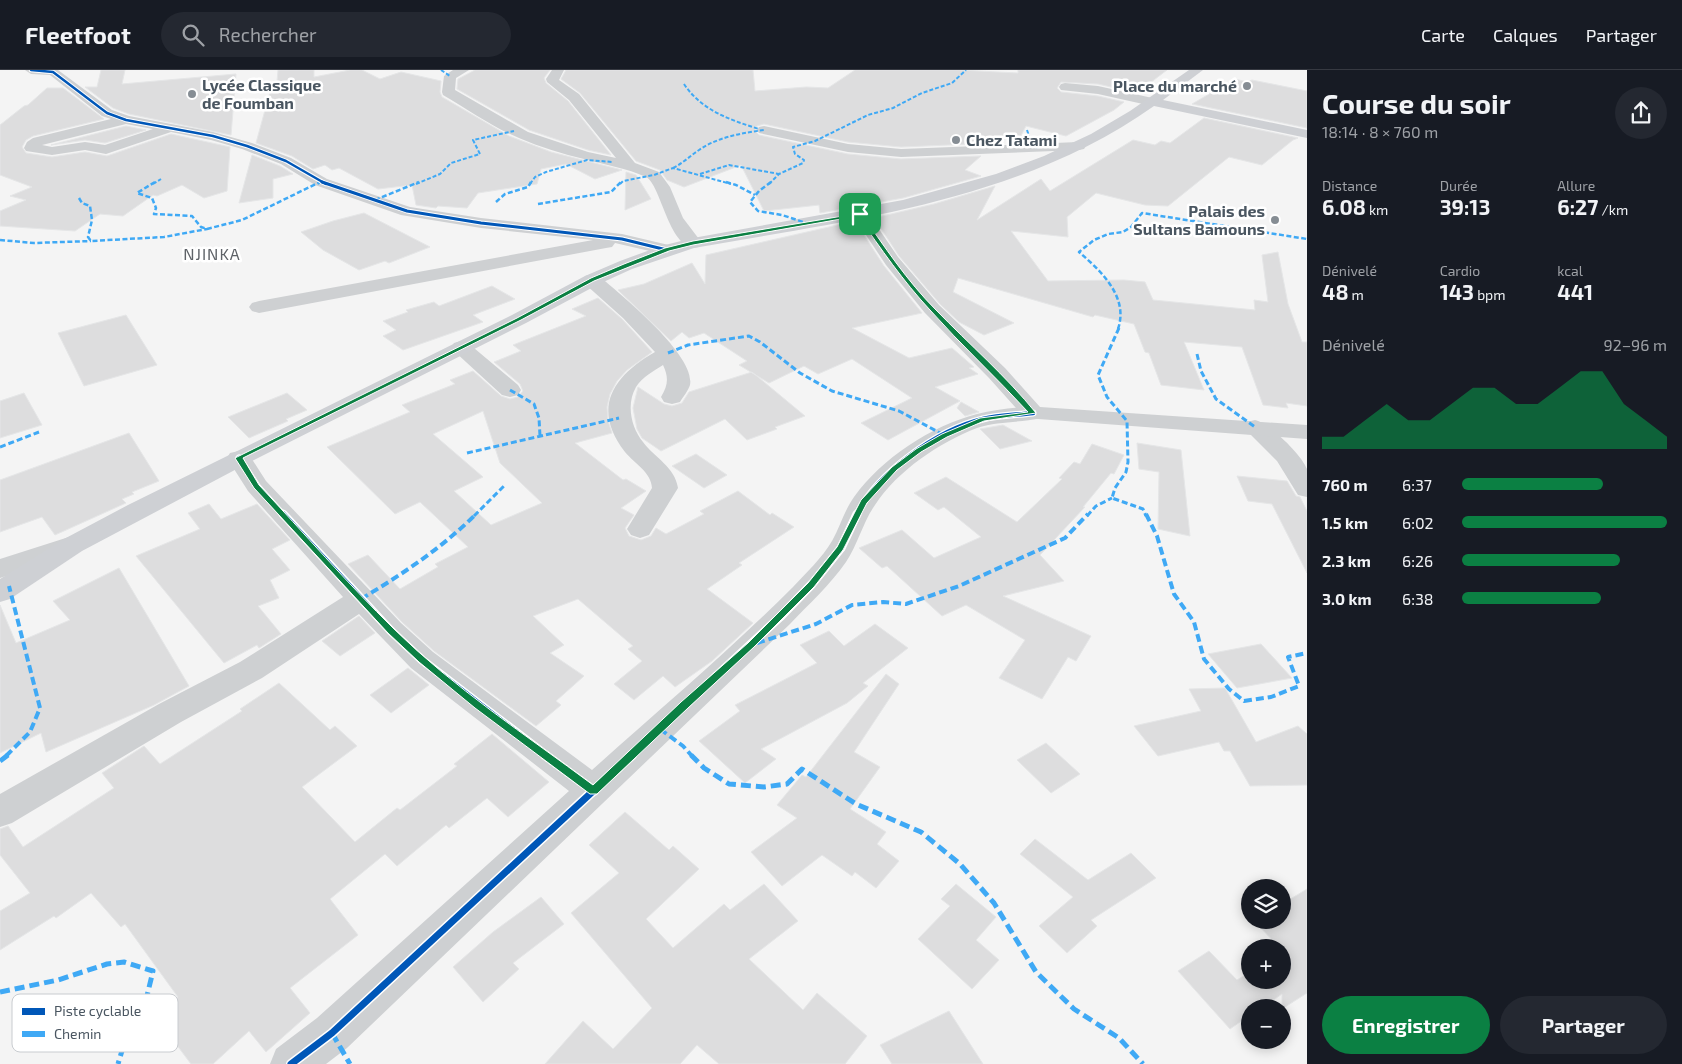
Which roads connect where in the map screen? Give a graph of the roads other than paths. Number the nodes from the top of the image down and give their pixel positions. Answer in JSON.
{"nodes":[{"id":1,"x":31,"y":70,"type":"edge"},
{"id":2,"x":463,"y":70,"type":"edge"},
{"id":3,"x":558,"y":70,"type":"edge"},
{"id":4,"x":1197,"y":70,"type":"edge"},
{"id":5,"x":54,"y":71,"type":"edge"},
{"id":6,"x":1064,"y":87,"type":"dead end"},
{"id":7,"x":1152,"y":102,"type":"junction"},
{"id":8,"x":126,"y":120,"type":"junction"},
{"id":9,"x":168,"y":128,"type":"junction"},
{"id":10,"x":764,"y":130,"type":"dead end"},
{"id":11,"x":1307,"y":134,"type":"edge"},
{"id":12,"x":1079,"y":146,"type":"junction"},
{"id":13,"x":631,"y":167,"type":"junction"},
{"id":14,"x":860,"y":214,"type":"junction"},
{"id":15,"x":622,"y":239,"type":"junction"},
{"id":16,"x":693,"y":243,"type":"junction"},
{"id":17,"x":667,"y":250,"type":"junction"},
{"id":18,"x":592,"y":280,"type":"junction"},
{"id":19,"x":259,"y":307,"type":"dead end"},
{"id":20,"x":461,"y":347,"type":"junction"},
{"id":21,"x":668,"y":352,"type":"junction"},
{"id":22,"x":510,"y":390,"type":"dead end"},
{"id":23,"x":672,"y":398,"type":"dead end"},
{"id":24,"x":1033,"y":413,"type":"junction"},
{"id":25,"x":1255,"y":427,"type":"junction"},
{"id":26,"x":1307,"y":432,"type":"edge"},
{"id":27,"x":239,"y":458,"type":"junction"},
{"id":28,"x":1307,"y":489,"type":"edge"},
{"id":29,"x":640,"y":529,"type":"dead end"},
{"id":30,"x":73,"y":545,"type":"junction"},
{"id":31,"x":0,"y":568,"type":"edge"},
{"id":32,"x":0,"y":592,"type":"edge"},
{"id":33,"x":361,"y":599,"type":"junction"},
{"id":34,"x":594,"y":791,"type":"junction"},
{"id":35,"x":0,"y":812,"type":"edge"},
{"id":36,"x":291,"y":1064,"type":"edge"}],
"edges":[{"from":1,"to":5,"type":"street"},
{"from":2,"to":13,"type":"street"},
{"from":3,"to":13,"type":"street"},
{"from":4,"to":7,"type":"main road"},
{"from":5,"to":8,"type":"street"},
{"from":6,"to":7,"type":"street"},
{"from":7,"to":11,"type":"main road"},
{"from":7,"to":12,"type":"main road"},
{"from":8,"to":9,"type":"street"},
{"from":8,"to":9,"type":"street"},
{"from":9,"to":15,"type":"street"},
{"from":10,"to":12,"type":"street"},
{"from":12,"to":14,"type":"main road"},
{"from":13,"to":16,"type":"street"},
{"from":14,"to":16,"type":"main road"},
{"from":14,"to":24,"type":"street"},
{"from":15,"to":17,"type":"street"},
{"from":15,"to":19,"type":"street"},
{"from":16,"to":17,"type":"main road"},
{"from":17,"to":18,"type":"main road"},
{"from":18,"to":20,"type":"main road"},
{"from":18,"to":21,"type":"street"},
{"from":20,"to":22,"type":"street"},
{"from":20,"to":27,"type":"main road"},
{"from":21,"to":23,"type":"street"},
{"from":21,"to":29,"type":"street"},
{"from":24,"to":25,"type":"street"},
{"from":24,"to":34,"type":"street"},
{"from":25,"to":26,"type":"street"},
{"from":25,"to":28,"type":"street"},
{"from":27,"to":30,"type":"main road"},
{"from":27,"to":33,"type":"street"},
{"from":30,"to":31,"type":"street"},
{"from":30,"to":32,"type":"main road"},
{"from":33,"to":34,"type":"street"},
{"from":33,"to":35,"type":"street"},
{"from":34,"to":36,"type":"street"}]}
